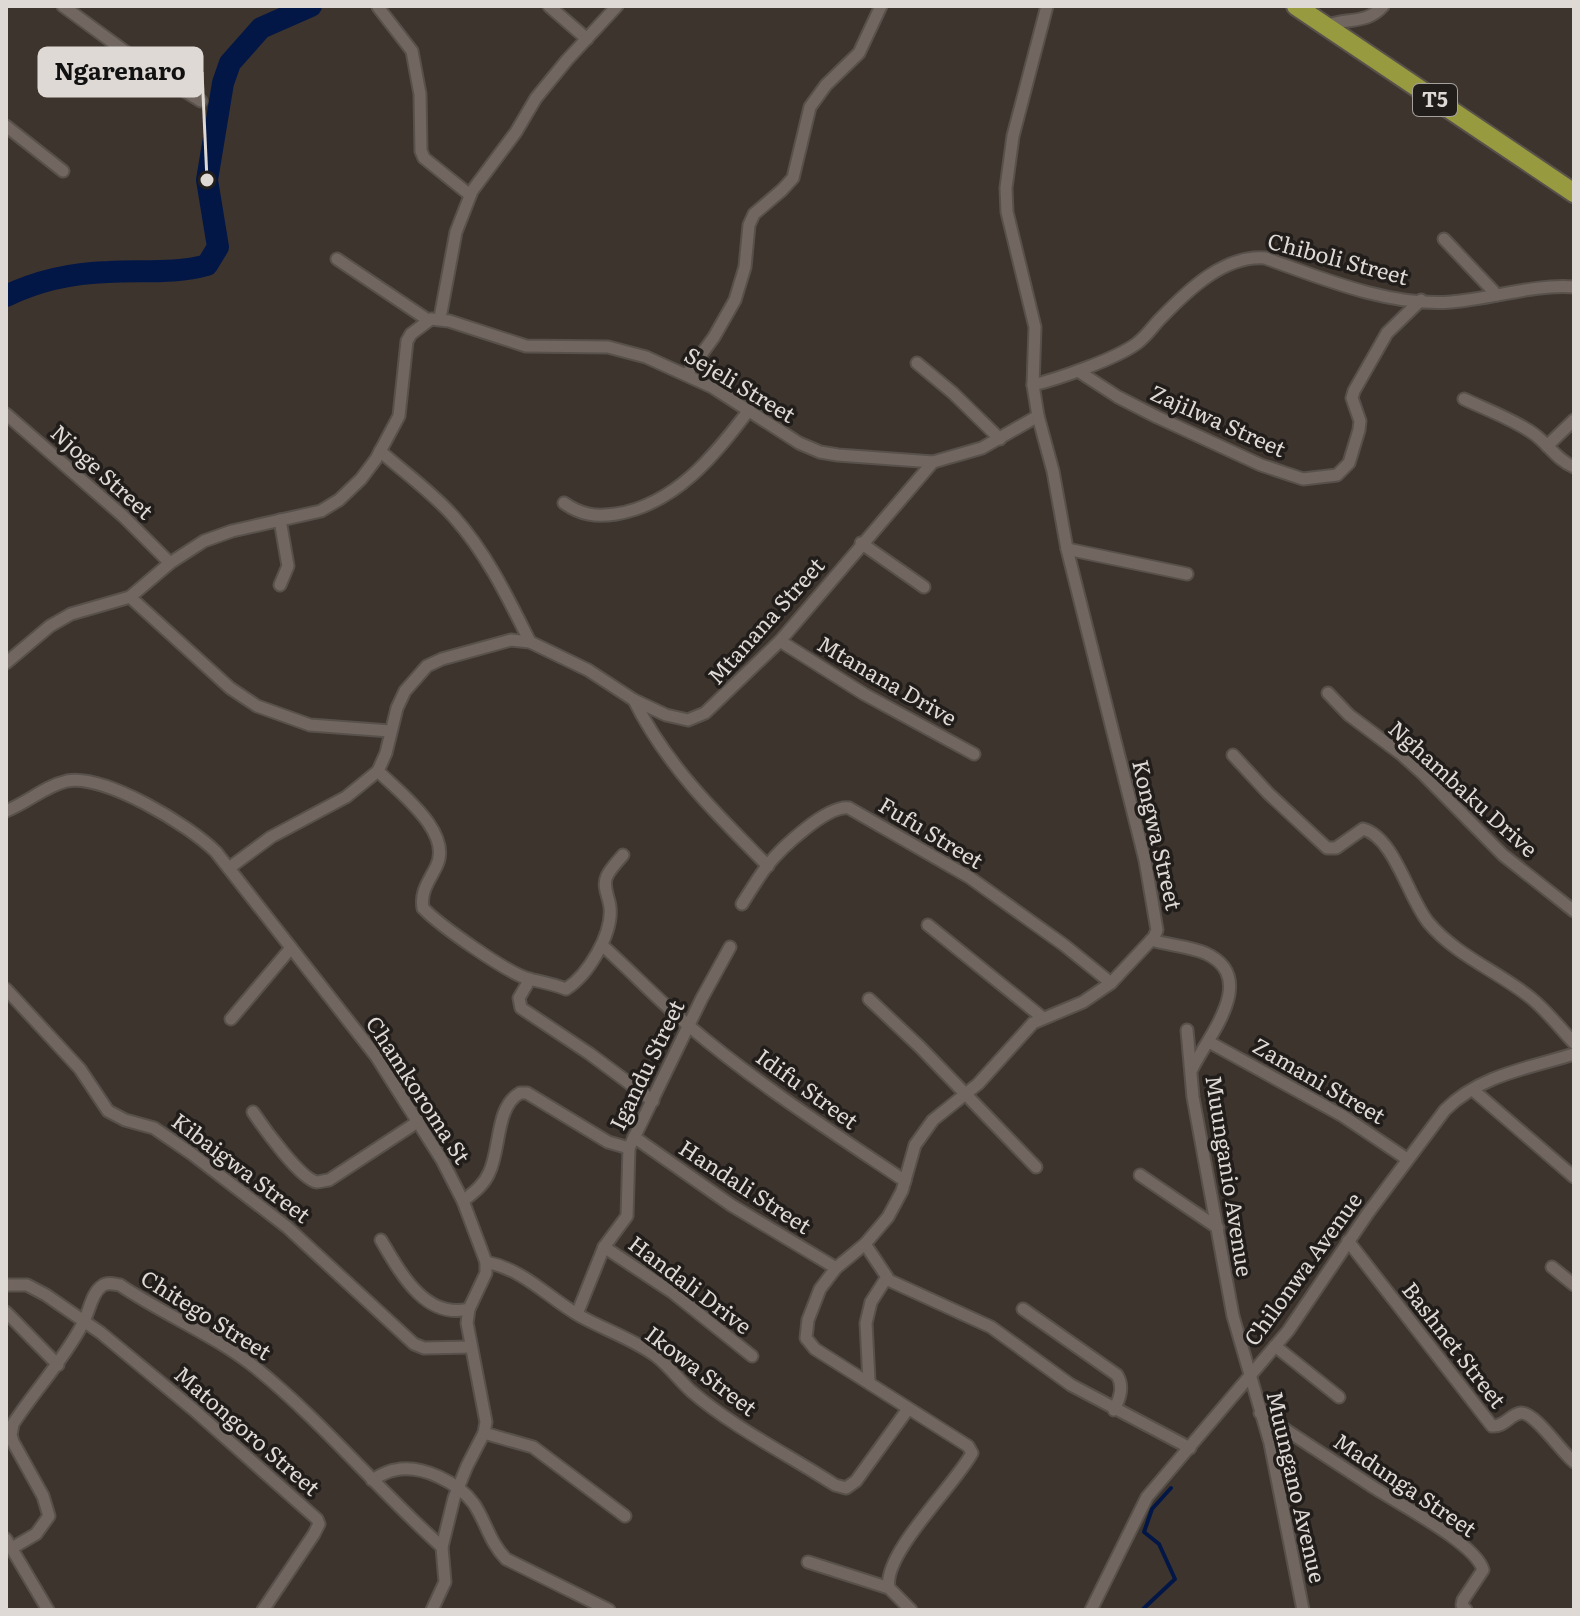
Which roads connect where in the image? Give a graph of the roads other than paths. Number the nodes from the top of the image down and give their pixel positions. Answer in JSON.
{"nodes":[{"id":1,"x":63,"y":6,"type":"edge"},
{"id":2,"x":549,"y":6,"type":"edge"},
{"id":3,"x":617,"y":6,"type":"edge"},
{"id":4,"x":881,"y":6,"type":"edge"},
{"id":5,"x":1047,"y":6,"type":"edge"},
{"id":6,"x":1296,"y":6,"type":"edge"},
{"id":7,"x":1383,"y":6,"type":"edge"},
{"id":8,"x":378,"y":7,"type":"edge"},
{"id":9,"x":1325,"y":26,"type":"junction"},
{"id":10,"x":587,"y":39,"type":"junction"},
{"id":11,"x":201,"y":101,"type":"dead end"},
{"id":12,"x":6,"y":126,"type":"edge"},
{"id":13,"x":63,"y":171,"type":"dead end"},
{"id":14,"x":1574,"y":193,"type":"edge"},
{"id":15,"x":470,"y":195,"type":"junction"},
{"id":16,"x":1444,"y":239,"type":"dead end"},
{"id":17,"x":337,"y":259,"type":"dead end"},
{"id":18,"x":1574,"y":287,"type":"edge"},
{"id":19,"x":1497,"y":295,"type":"junction"},
{"id":20,"x":1421,"y":300,"type":"junction"},
{"id":21,"x":434,"y":319,"type":"junction"},
{"id":22,"x":917,"y":363,"type":"dead end"},
{"id":23,"x":1078,"y":371,"type":"junction"},
{"id":24,"x":687,"y":374,"type":"junction"},
{"id":25,"x":1033,"y":385,"type":"junction"},
{"id":26,"x":1464,"y":399,"type":"dead end"},
{"id":27,"x":749,"y":410,"type":"junction"},
{"id":28,"x":6,"y":414,"type":"edge"},
{"id":29,"x":1038,"y":416,"type":"junction"},
{"id":30,"x":1574,"y":420,"type":"edge"},
{"id":31,"x":1000,"y":439,"type":"junction"},
{"id":32,"x":1547,"y":446,"type":"junction"},
{"id":33,"x":380,"y":451,"type":"junction"},
{"id":34,"x":933,"y":462,"type":"junction"},
{"id":35,"x":1574,"y":467,"type":"edge"},
{"id":36,"x":564,"y":503,"type":"dead end"},
{"id":37,"x":280,"y":520,"type":"junction"},
{"id":38,"x":861,"y":543,"type":"junction"},
{"id":39,"x":1067,"y":549,"type":"junction"},
{"id":40,"x":170,"y":563,"type":"junction"},
{"id":41,"x":1187,"y":574,"type":"dead end"},
{"id":42,"x":280,"y":585,"type":"dead end"},
{"id":43,"x":924,"y":587,"type":"dead end"},
{"id":44,"x":130,"y":597,"type":"junction"},
{"id":45,"x":780,"y":641,"type":"junction"},
{"id":46,"x":530,"y":642,"type":"junction"},
{"id":47,"x":6,"y":663,"type":"edge"},
{"id":48,"x":1328,"y":693,"type":"dead end"},
{"id":49,"x":634,"y":700,"type":"junction"},
{"id":50,"x":390,"y":731,"type":"junction"},
{"id":51,"x":974,"y":754,"type":"dead end"},
{"id":52,"x":1233,"y":755,"type":"dead end"},
{"id":53,"x":378,"y":771,"type":"junction"},
{"id":54,"x":6,"y":811,"type":"edge"},
{"id":55,"x":623,"y":855,"type":"dead end"},
{"id":56,"x":768,"y":866,"type":"junction"},
{"id":57,"x":229,"y":868,"type":"junction"},
{"id":58,"x":742,"y":904,"type":"dead end"},
{"id":59,"x":1574,"y":911,"type":"edge"},
{"id":60,"x":928,"y":925,"type":"dead end"},
{"id":61,"x":1151,"y":940,"type":"junction"},
{"id":62,"x":603,"y":946,"type":"junction"},
{"id":63,"x":730,"y":947,"type":"dead end"},
{"id":64,"x":291,"y":948,"type":"junction"},
{"id":65,"x":530,"y":979,"type":"junction"},
{"id":66,"x":1111,"y":983,"type":"junction"},
{"id":67,"x":6,"y":989,"type":"edge"},
{"id":68,"x":869,"y":999,"type":"dead end"},
{"id":69,"x":1043,"y":1018,"type":"junction"},
{"id":70,"x":231,"y":1019,"type":"dead end"},
{"id":71,"x":688,"y":1026,"type":"junction"},
{"id":72,"x":1187,"y":1030,"type":"dead end"},
{"id":73,"x":1209,"y":1042,"type":"junction"},
{"id":74,"x":1574,"y":1043,"type":"edge"},
{"id":75,"x":1574,"y":1054,"type":"edge"},
{"id":76,"x":1192,"y":1069,"type":"junction"},
{"id":77,"x":1473,"y":1090,"type":"junction"},
{"id":78,"x":965,"y":1095,"type":"junction"},
{"id":79,"x":653,"y":1101,"type":"junction"},
{"id":80,"x":253,"y":1112,"type":"dead end"},
{"id":81,"x":419,"y":1121,"type":"junction"},
{"id":82,"x":632,"y":1142,"type":"junction"},
{"id":83,"x":1407,"y":1159,"type":"junction"},
{"id":84,"x":1036,"y":1167,"type":"dead end"},
{"id":85,"x":1140,"y":1175,"type":"dead end"},
{"id":86,"x":1574,"y":1177,"type":"edge"},
{"id":87,"x":905,"y":1181,"type":"junction"},
{"id":88,"x":463,"y":1201,"type":"junction"},
{"id":89,"x":1218,"y":1228,"type":"junction"},
{"id":90,"x":381,"y":1240,"type":"dead end"},
{"id":91,"x":1348,"y":1241,"type":"junction"},
{"id":92,"x":865,"y":1244,"type":"junction"},
{"id":93,"x":604,"y":1247,"type":"junction"},
{"id":94,"x":486,"y":1262,"type":"junction"},
{"id":95,"x":1552,"y":1267,"type":"dead end"},
{"id":96,"x":836,"y":1268,"type":"junction"},
{"id":97,"x":886,"y":1279,"type":"junction"},
{"id":98,"x":6,"y":1285,"type":"edge"},
{"id":99,"x":1574,"y":1285,"type":"edge"},
{"id":100,"x":469,"y":1309,"type":"junction"},
{"id":101,"x":1023,"y":1309,"type":"dead end"},
{"id":102,"x":6,"y":1312,"type":"edge"},
{"id":103,"x":577,"y":1314,"type":"junction"},
{"id":104,"x":85,"y":1322,"type":"junction"},
{"id":105,"x":1275,"y":1346,"type":"junction"},
{"id":106,"x":471,"y":1347,"type":"junction"},
{"id":107,"x":752,"y":1356,"type":"dead end"},
{"id":108,"x":58,"y":1365,"type":"junction"},
{"id":109,"x":1250,"y":1373,"type":"junction"},
{"id":110,"x":869,"y":1381,"type":"junction"},
{"id":111,"x":1339,"y":1397,"type":"dead end"},
{"id":112,"x":908,"y":1409,"type":"junction"},
{"id":113,"x":1114,"y":1410,"type":"junction"},
{"id":114,"x":1259,"y":1413,"type":"junction"},
{"id":115,"x":484,"y":1433,"type":"junction"},
{"id":116,"x":1574,"y":1444,"type":"edge"},
{"id":117,"x":1190,"y":1448,"type":"junction"},
{"id":118,"x":1571,"y":1460,"type":"edge"},
{"id":119,"x":372,"y":1480,"type":"junction"},
{"id":120,"x":458,"y":1486,"type":"junction"},
{"id":121,"x":625,"y":1516,"type":"dead end"},
{"id":122,"x":8,"y":1544,"type":"edge"},
{"id":123,"x":442,"y":1547,"type":"junction"},
{"id":124,"x":808,"y":1562,"type":"dead end"},
{"id":125,"x":889,"y":1588,"type":"junction"},
{"id":126,"x":48,"y":1610,"type":"edge"},
{"id":127,"x":263,"y":1610,"type":"edge"},
{"id":128,"x":432,"y":1610,"type":"edge"},
{"id":129,"x":609,"y":1610,"type":"edge"},
{"id":130,"x":911,"y":1610,"type":"edge"},
{"id":131,"x":1091,"y":1610,"type":"edge"},
{"id":132,"x":1303,"y":1610,"type":"edge"},
{"id":133,"x":1466,"y":1610,"type":"edge"}],
"edges":[{"from":1,"to":11,"type":"street"},
{"from":2,"to":10,"type":"street"},
{"from":3,"to":10,"type":"street"},
{"from":4,"to":24,"type":"street"},
{"from":5,"to":25,"type":"street","name":"Kongwa Street"},
{"from":6,"to":9,"type":"highway","number":"T5"},
{"from":7,"to":9,"type":"street"},
{"from":8,"to":15,"type":"street"},
{"from":9,"to":14,"type":"highway","number":"T5"},
{"from":10,"to":15,"type":"street"},
{"from":12,"to":13,"type":"street"},
{"from":15,"to":21,"type":"street"},
{"from":16,"to":19,"type":"street"},
{"from":17,"to":21,"type":"street","name":"Sejeli Street"},
{"from":18,"to":19,"type":"street","name":"Chiboli Street"},
{"from":19,"to":20,"type":"street","name":"Chiboli Street"},
{"from":20,"to":23,"type":"street","name":"Chiboli Street"},
{"from":20,"to":23,"type":"street","name":"Zajilwa Street"},
{"from":21,"to":24,"type":"street","name":"Sejeli Street"},
{"from":21,"to":33,"type":"street"},
{"from":22,"to":31,"type":"street"},
{"from":23,"to":25,"type":"street","name":"Chiboli Street"},
{"from":24,"to":27,"type":"street","name":"Sejeli Street"},
{"from":25,"to":29,"type":"street","name":"Kongwa Street"},
{"from":26,"to":32,"type":"street"},
{"from":27,"to":34,"type":"street","name":"Sejeli Street"},
{"from":27,"to":36,"type":"street"},
{"from":28,"to":40,"type":"street","name":"Njoge Street"},
{"from":29,"to":31,"type":"street","name":"Sejeli Street"},
{"from":29,"to":39,"type":"street","name":"Kongwa Street"},
{"from":30,"to":32,"type":"street"},
{"from":31,"to":34,"type":"street","name":"Sejeli Street"},
{"from":32,"to":35,"type":"street"},
{"from":33,"to":37,"type":"street"},
{"from":33,"to":46,"type":"street"},
{"from":34,"to":38,"type":"street","name":"Mtanana Street"},
{"from":37,"to":40,"type":"street"},
{"from":37,"to":42,"type":"street"},
{"from":38,"to":43,"type":"street"},
{"from":38,"to":45,"type":"street","name":"Mtanana Street"},
{"from":39,"to":41,"type":"street"},
{"from":39,"to":61,"type":"street","name":"Kongwa Street"},
{"from":40,"to":44,"type":"street"},
{"from":44,"to":47,"type":"street"},
{"from":44,"to":50,"type":"street"},
{"from":45,"to":49,"type":"street","name":"Mtanana Street"},
{"from":45,"to":51,"type":"street","name":"Mtanana Drive"},
{"from":46,"to":49,"type":"street","name":"Mtanana Street"},
{"from":46,"to":50,"type":"street"},
{"from":48,"to":59,"type":"street","name":"Nghambaku Drive"},
{"from":49,"to":56,"type":"street"},
{"from":50,"to":53,"type":"street"},
{"from":52,"to":74,"type":"street"},
{"from":53,"to":57,"type":"street"},
{"from":53,"to":65,"type":"street"},
{"from":54,"to":57,"type":"street","name":"Chamkoroma St"},
{"from":55,"to":62,"type":"street"},
{"from":56,"to":58,"type":"street","name":"Fufu Street"},
{"from":56,"to":66,"type":"street","name":"Fufu Street"},
{"from":57,"to":64,"type":"street","name":"Chamkoroma St"},
{"from":60,"to":69,"type":"street"},
{"from":61,"to":66,"type":"street","name":"Kongwa Street"},
{"from":61,"to":73,"type":"street"},
{"from":62,"to":65,"type":"street"},
{"from":62,"to":71,"type":"street","name":"Idifu Street"},
{"from":63,"to":71,"type":"street","name":"Igandu Street"},
{"from":64,"to":70,"type":"street"},
{"from":64,"to":81,"type":"street","name":"Chamkoroma St"},
{"from":65,"to":79,"type":"street"},
{"from":66,"to":69,"type":"street","name":"Kongwa Street"},
{"from":67,"to":106,"type":"street","name":"Kibaigwa Street"},
{"from":68,"to":78,"type":"street"},
{"from":69,"to":78,"type":"street","name":"Kongwa Street"},
{"from":71,"to":79,"type":"street","name":"Igandu Street"},
{"from":71,"to":87,"type":"street","name":"Idifu Street"},
{"from":72,"to":76,"type":"street","name":"Muunganio Avenue"},
{"from":73,"to":76,"type":"street"},
{"from":73,"to":83,"type":"street","name":"Zamani Street"},
{"from":75,"to":77,"type":"street","name":"Chilonwa Avenue"},
{"from":76,"to":89,"type":"street","name":"Muunganio Avenue"},
{"from":77,"to":83,"type":"street","name":"Chilonwa Avenue"},
{"from":77,"to":86,"type":"street"},
{"from":78,"to":84,"type":"street"},
{"from":78,"to":87,"type":"street","name":"Kongwa Street"},
{"from":79,"to":82,"type":"street","name":"Igandu Street"},
{"from":80,"to":81,"type":"street"},
{"from":81,"to":88,"type":"street","name":"Chamkoroma St"},
{"from":82,"to":88,"type":"street","name":"Igandu Street"},
{"from":82,"to":93,"type":"street"},
{"from":82,"to":96,"type":"street","name":"Handali Street"},
{"from":83,"to":91,"type":"street","name":"Chilonwa Avenue"},
{"from":85,"to":89,"type":"street"},
{"from":87,"to":92,"type":"street","name":"Kongwa Street"},
{"from":88,"to":94,"type":"street","name":"Chamkoroma St"},
{"from":89,"to":109,"type":"street","name":"Muunganio Avenue"},
{"from":90,"to":100,"type":"street"},
{"from":91,"to":105,"type":"street","name":"Chilonwa Avenue"},
{"from":91,"to":118,"type":"street","name":"Bashnet Street"},
{"from":92,"to":96,"type":"street","name":"Kongwa Street"},
{"from":92,"to":97,"type":"street"},
{"from":93,"to":103,"type":"street"},
{"from":93,"to":107,"type":"street","name":"Handali Drive"},
{"from":94,"to":100,"type":"street"},
{"from":94,"to":103,"type":"street","name":"Ikowa Street"},
{"from":95,"to":99,"type":"street"},
{"from":96,"to":110,"type":"street","name":"Kongwa Street"},
{"from":97,"to":110,"type":"street"},
{"from":97,"to":113,"type":"street"},
{"from":98,"to":104,"type":"street"},
{"from":100,"to":106,"type":"street"},
{"from":101,"to":113,"type":"street"},
{"from":102,"to":108,"type":"street"},
{"from":103,"to":112,"type":"street","name":"Ikowa Street"},
{"from":104,"to":108,"type":"street","name":"Chitego Street"},
{"from":104,"to":119,"type":"street","name":"Chitego Street"},
{"from":104,"to":127,"type":"street","name":"Matongoro Street"},
{"from":105,"to":109,"type":"street","name":"Chilonwa Avenue"},
{"from":105,"to":111,"type":"street"},
{"from":106,"to":115,"type":"street"},
{"from":108,"to":122,"type":"street","name":"Chitego Street"},
{"from":109,"to":114,"type":"street","name":"Muungano Avenue"},
{"from":109,"to":117,"type":"street","name":"Chilonwa Avenue"},
{"from":110,"to":112,"type":"street","name":"Kongwa Street"},
{"from":112,"to":125,"type":"street","name":"Kongwa Street"},
{"from":113,"to":117,"type":"street"},
{"from":114,"to":132,"type":"street","name":"Muungano Avenue"},
{"from":114,"to":133,"type":"street","name":"Madunga Street"},
{"from":115,"to":120,"type":"street"},
{"from":115,"to":121,"type":"street"},
{"from":116,"to":118,"type":"street"},
{"from":117,"to":131,"type":"street","name":"Chilonwa Avenue"},
{"from":119,"to":120,"type":"street"},
{"from":119,"to":123,"type":"street","name":"Chitego Street"},
{"from":120,"to":123,"type":"street"},
{"from":120,"to":129,"type":"street"},
{"from":122,"to":126,"type":"street"},
{"from":123,"to":128,"type":"street"},
{"from":124,"to":125,"type":"street"},
{"from":125,"to":130,"type":"street"}]}
